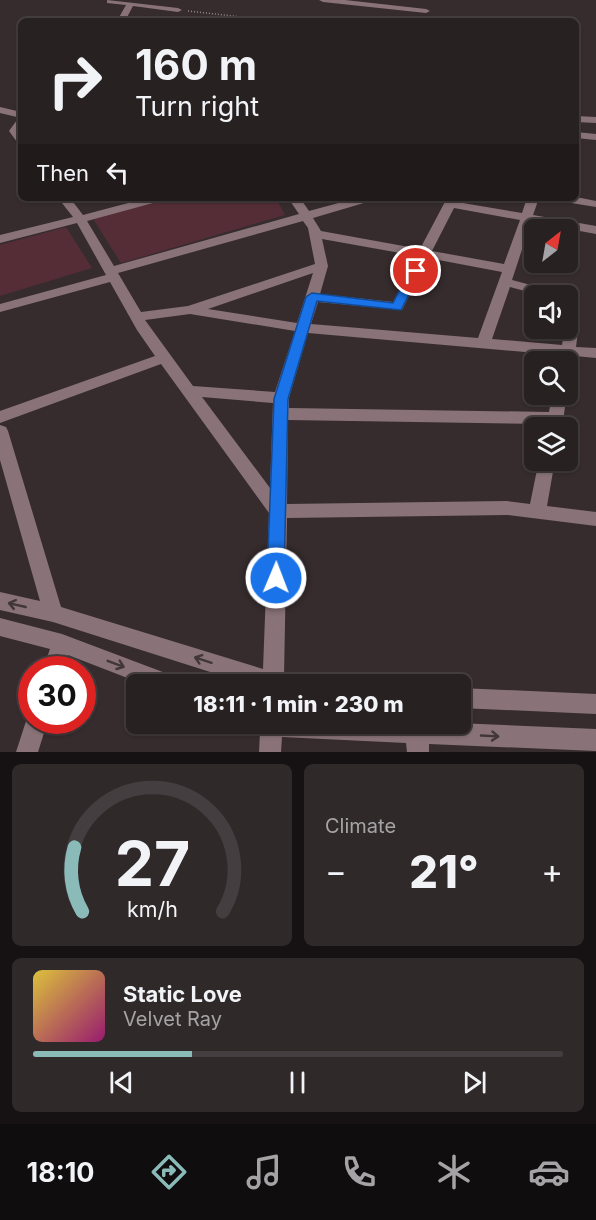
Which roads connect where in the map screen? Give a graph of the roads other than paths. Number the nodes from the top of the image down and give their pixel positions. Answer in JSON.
{"nodes":[{"id":1,"x":180,"y":0,"type":"edge"},
{"id":2,"x":323,"y":0,"type":"edge"},
{"id":3,"x":427,"y":0,"type":"edge"},
{"id":4,"x":110,"y":1,"type":"edge"},
{"id":5,"x":130,"y":4,"type":"junction"},
{"id":6,"x":178,"y":10,"type":"junction"},
{"id":7,"x":426,"y":11,"type":"junction"},
{"id":8,"x":123,"y":18,"type":"edge"},
{"id":9,"x":174,"y":18,"type":"edge"},
{"id":10,"x":427,"y":18,"type":"edge"},
{"id":11,"x":0,"y":110,"type":"edge"},
{"id":12,"x":18,"y":114,"type":"edge"},
{"id":13,"x":579,"y":119,"type":"edge"},
{"id":14,"x":596,"y":120,"type":"edge"},
{"id":15,"x":579,"y":135,"type":"edge"},
{"id":16,"x":596,"y":137,"type":"edge"},
{"id":17,"x":66,"y":201,"type":"edge"},
{"id":18,"x":146,"y":201,"type":"edge"},
{"id":19,"x":296,"y":201,"type":"edge"},
{"id":20,"x":360,"y":201,"type":"edge"},
{"id":21,"x":451,"y":201,"type":"edge"},
{"id":22,"x":532,"y":201,"type":"edge"},
{"id":23,"x":578,"y":201,"type":"edge"},
{"id":24,"x":596,"y":204,"type":"edge"},
{"id":25,"x":307,"y":217,"type":"junction"},
{"id":26,"x":526,"y":218,"type":"junction"},
{"id":27,"x":80,"y":219,"type":"junction"},
{"id":28,"x":596,"y":231,"type":"edge"},
{"id":29,"x":315,"y":234,"type":"junction"},
{"id":30,"x":0,"y":239,"type":"edge"},
{"id":31,"x":425,"y":253,"type":"junction"},
{"id":32,"x":322,"y":266,"type":"junction"},
{"id":33,"x":111,"y":274,"type":"junction"},
{"id":34,"x":507,"y":276,"type":"junction"},
{"id":35,"x":531,"y":285,"type":"edge"},
{"id":36,"x":312,"y":297,"type":"junction"},
{"id":37,"x":0,"y":308,"type":"edge"},
{"id":38,"x":190,"y":310,"type":"junction"},
{"id":39,"x":136,"y":317,"type":"junction"},
{"id":40,"x":303,"y":328,"type":"junction"},
{"id":41,"x":484,"y":343,"type":"junction"},
{"id":42,"x":535,"y":351,"type":"edge"},
{"id":43,"x":596,"y":352,"type":"edge"},
{"id":44,"x":578,"y":354,"type":"edge"},
{"id":45,"x":164,"y":358,"type":"junction"},
{"id":46,"x":187,"y":391,"type":"junction"},
{"id":47,"x":281,"y":406,"type":"junction"},
{"id":48,"x":0,"y":417,"type":"edge"},
{"id":49,"x":524,"y":421,"type":"edge"},
{"id":50,"x":0,"y":431,"type":"edge"},
{"id":51,"x":545,"y":471,"type":"edge"},
{"id":52,"x":277,"y":511,"type":"junction"},
{"id":53,"x":537,"y":512,"type":"junction"},
{"id":54,"x":596,"y":519,"type":"edge"},
{"id":55,"x":0,"y":601,"type":"edge"},
{"id":56,"x":53,"y":613,"type":"junction"},
{"id":57,"x":0,"y":627,"type":"edge"},
{"id":58,"x":62,"y":643,"type":"junction"},
{"id":59,"x":58,"y":656,"type":"edge"},
{"id":60,"x":143,"y":674,"type":"edge"},
{"id":61,"x":244,"y":674,"type":"edge"},
{"id":62,"x":275,"y":674,"type":"edge"},
{"id":63,"x":471,"y":698,"type":"edge"},
{"id":64,"x":596,"y":704,"type":"edge"},
{"id":65,"x":33,"y":734,"type":"edge"},
{"id":66,"x":269,"y":734,"type":"edge"},
{"id":67,"x":351,"y":734,"type":"edge"},
{"id":68,"x":596,"y":740,"type":"edge"},
{"id":69,"x":417,"y":742,"type":"edge"},
{"id":70,"x":27,"y":752,"type":"edge"},
{"id":71,"x":270,"y":752,"type":"edge"}],
"edges":[{"from":1,"to":6,"type":"street"},
{"from":2,"to":7,"type":"street"},
{"from":3,"to":7,"type":"street"},
{"from":4,"to":5,"type":"street"},
{"from":5,"to":6,"type":"street"},
{"from":5,"to":8,"type":"street"},
{"from":6,"to":9,"type":"street"},
{"from":7,"to":10,"type":"street"},
{"from":11,"to":12,"type":"street"},
{"from":13,"to":14,"type":"street"},
{"from":15,"to":16,"type":"street"},
{"from":17,"to":27,"type":"street"},
{"from":18,"to":27,"type":"street"},
{"from":19,"to":25,"type":"street"},
{"from":20,"to":25,"type":"street"},
{"from":21,"to":26,"type":"street"},
{"from":21,"to":31,"type":"street"},
{"from":22,"to":26,"type":"street"},
{"from":23,"to":24,"type":"street"},
{"from":25,"to":29,"type":"street"},
{"from":25,"to":33,"type":"street"},
{"from":26,"to":28,"type":"street"},
{"from":26,"to":34,"type":"street"},
{"from":27,"to":30,"type":"street"},
{"from":27,"to":33,"type":"street"},
{"from":29,"to":31,"type":"street"},
{"from":29,"to":32,"type":"street"},
{"from":31,"to":34,"type":"street"},
{"from":31,"to":36,"type":"street"},
{"from":32,"to":36,"type":"street"},
{"from":32,"to":38,"type":"street"},
{"from":33,"to":37,"type":"street"},
{"from":33,"to":39,"type":"street"},
{"from":34,"to":35,"type":"street"},
{"from":34,"to":41,"type":"street"},
{"from":36,"to":40,"type":"street"},
{"from":38,"to":39,"type":"street"},
{"from":38,"to":40,"type":"street"},
{"from":39,"to":45,"type":"street"},
{"from":40,"to":41,"type":"street"},
{"from":40,"to":47,"type":"street"},
{"from":41,"to":42,"type":"street"},
{"from":43,"to":44,"type":"street"},
{"from":45,"to":46,"type":"street"},
{"from":45,"to":48,"type":"street"},
{"from":46,"to":47,"type":"street"},
{"from":46,"to":52,"type":"street"},
{"from":47,"to":49,"type":"street"},
{"from":47,"to":52,"type":"street"},
{"from":50,"to":56,"type":"street"},
{"from":51,"to":53,"type":"street"},
{"from":52,"to":53,"type":"street"},
{"from":52,"to":62,"type":"street"},
{"from":53,"to":54,"type":"street"},
{"from":56,"to":55,"type":"street","one_way":true},
{"from":61,"to":56,"type":"street","one_way":true},
{"from":57,"to":58,"type":"street"},
{"from":58,"to":59,"type":"street"},
{"from":58,"to":60,"type":"street","one_way":true},
{"from":63,"to":64,"type":"street"},
{"from":65,"to":70,"type":"street"},
{"from":66,"to":71,"type":"street"},
{"from":67,"to":69,"type":"street"},
{"from":69,"to":68,"type":"street","one_way":true}]}
